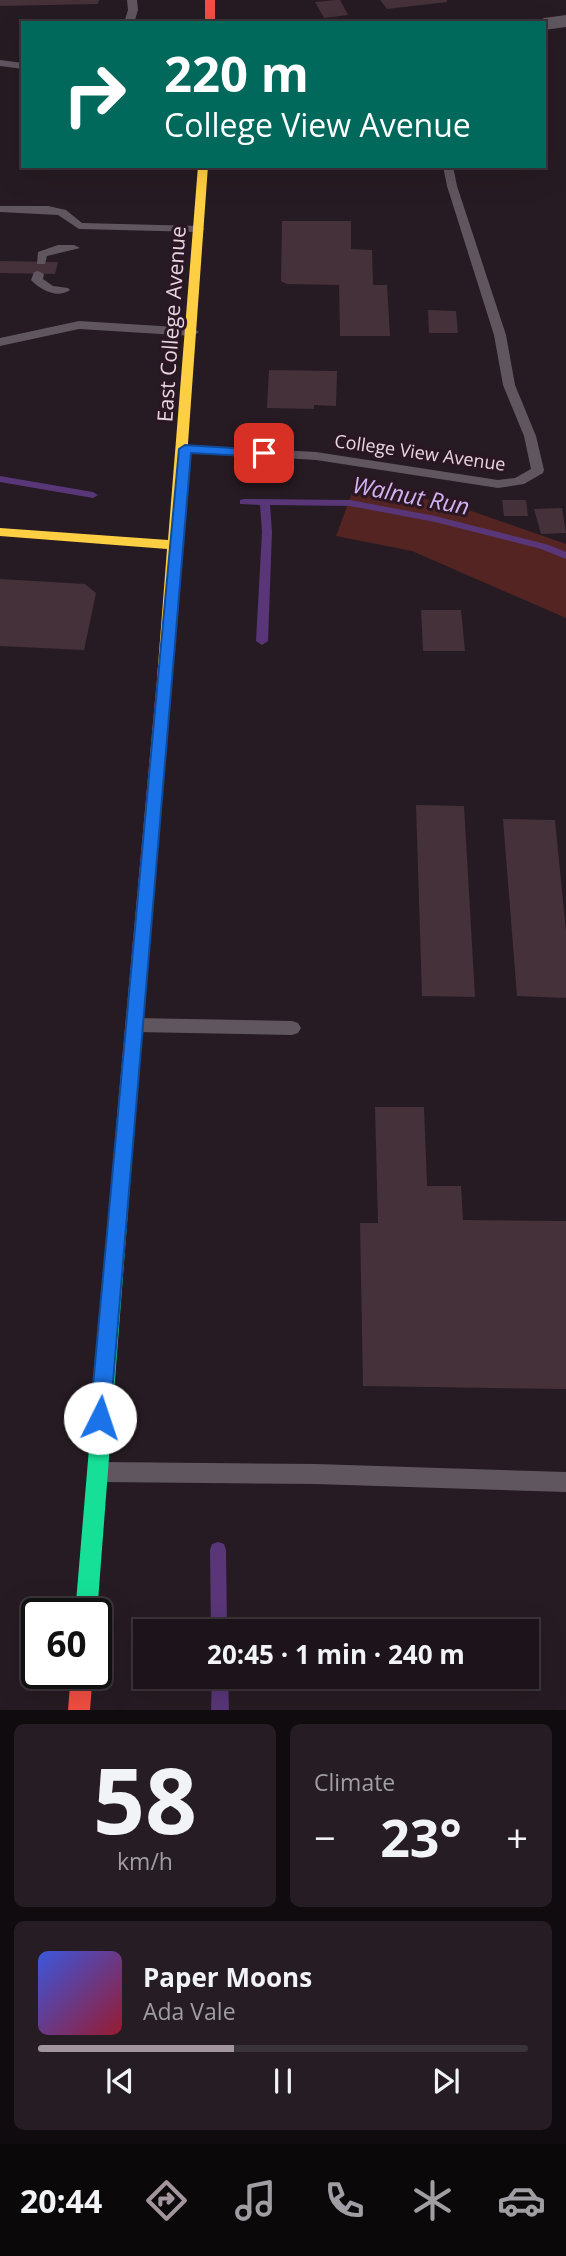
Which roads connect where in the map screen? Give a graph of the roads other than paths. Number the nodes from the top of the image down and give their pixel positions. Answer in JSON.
{"nodes":[{"id":1,"x":132,"y":0,"type":"edge"},
{"id":2,"x":210,"y":0,"type":"edge"},
{"id":3,"x":130,"y":21,"type":"edge"},
{"id":4,"x":210,"y":21,"type":"edge"},
{"id":5,"x":566,"y":21,"type":"edge"},
{"id":6,"x":546,"y":24,"type":"edge"},
{"id":7,"x":0,"y":63,"type":"edge"},
{"id":8,"x":21,"y":66,"type":"edge"},
{"id":9,"x":203,"y":168,"type":"edge"},
{"id":10,"x":448,"y":168,"type":"edge"},
{"id":11,"x":0,"y":209,"type":"edge"},
{"id":12,"x":200,"y":229,"type":"junction"},
{"id":13,"x":74,"y":248,"type":"dead end"},
{"id":14,"x":64,"y":290,"type":"dead end"},
{"id":15,"x":193,"y":332,"type":"junction"},
{"id":16,"x":0,"y":342,"type":"edge"},
{"id":17,"x":185,"y":449,"type":"junction"},
{"id":18,"x":0,"y":533,"type":"edge"},
{"id":19,"x":176,"y":545,"type":"junction"},
{"id":20,"x":135,"y":1025,"type":"junction"},
{"id":21,"x":292,"y":1028,"type":"dead end"},
{"id":22,"x":96,"y":1472,"type":"junction"},
{"id":23,"x":566,"y":1482,"type":"edge"},
{"id":24,"x":87,"y":1598,"type":"edge"},
{"id":25,"x":81,"y":1689,"type":"edge"},
{"id":26,"x":79,"y":1710,"type":"edge"}],
"edges":[{"from":1,"to":3,"type":"lane"},
{"from":2,"to":4,"type":"main road"},
{"from":5,"to":6,"type":"street"},
{"from":7,"to":8,"type":"lane"},
{"from":9,"to":12,"type":"main road","name":"East College Avenue"},
{"from":10,"to":17,"type":"lane","name":"College View Avenue"},
{"from":11,"to":12,"type":"lane"},
{"from":12,"to":15,"type":"main road","name":"East College Avenue"},
{"from":13,"to":14,"type":"lane"},
{"from":15,"to":16,"type":"lane"},
{"from":15,"to":17,"type":"main road","name":"East College Avenue"},
{"from":17,"to":19,"type":"main road","name":"East College Avenue"},
{"from":18,"to":19,"type":"main road"},
{"from":19,"to":20,"type":"main road","name":"East College Avenue"},
{"from":20,"to":21,"type":"lane"},
{"from":20,"to":22,"type":"main road","name":"East College Avenue"},
{"from":22,"to":23,"type":"lane"},
{"from":22,"to":24,"type":"main road","name":"East College Avenue"},
{"from":25,"to":26,"type":"main road"}]}
